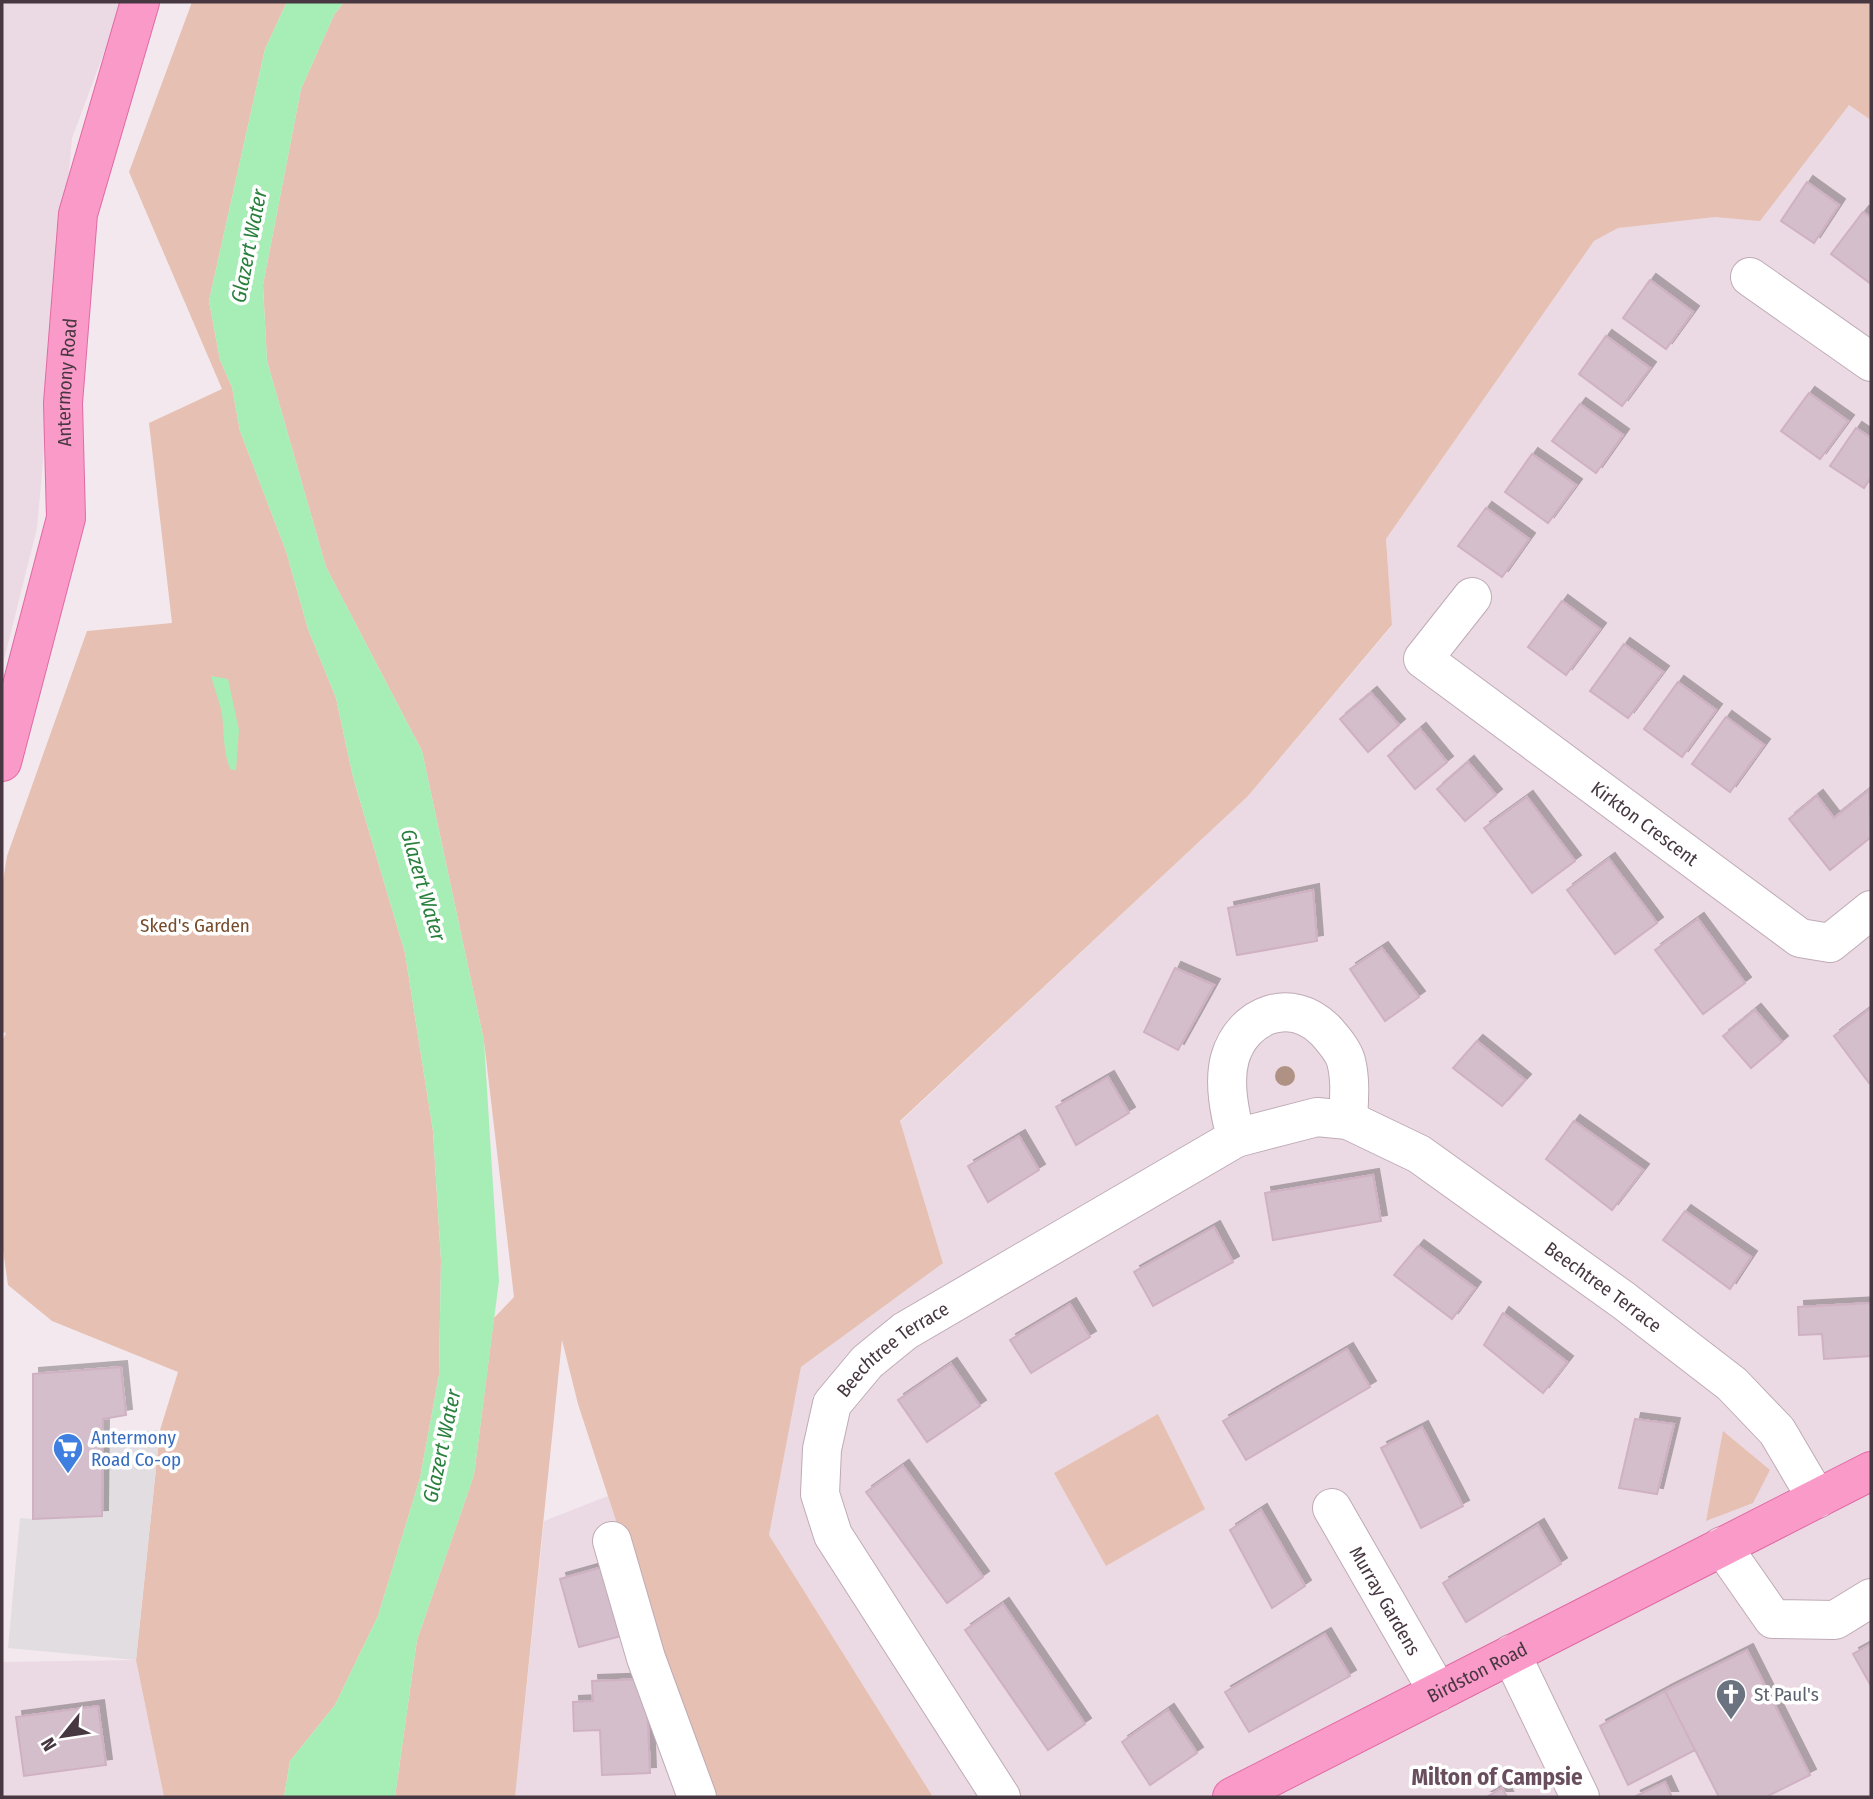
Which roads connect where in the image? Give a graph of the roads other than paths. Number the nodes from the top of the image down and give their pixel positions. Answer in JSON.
{"nodes":[{"id":1,"x":140,"y":2,"type":"edge"},
{"id":2,"x":1750,"y":277,"type":"dead end"},
{"id":3,"x":1871,"y":362,"type":"edge"},
{"id":4,"x":1472,"y":597,"type":"dead end"},
{"id":5,"x":2,"y":762,"type":"edge"},
{"id":6,"x":1871,"y":910,"type":"edge"},
{"id":7,"x":1349,"y":1120,"type":"junction"},
{"id":8,"x":1236,"y":1138,"type":"junction"},
{"id":9,"x":1871,"y":1471,"type":"edge"},
{"id":10,"x":1818,"y":1499,"type":"junction"},
{"id":11,"x":1332,"y":1508,"type":"dead end"},
{"id":12,"x":612,"y":1541,"type":"dead end"},
{"id":13,"x":1722,"y":1546,"type":"junction"},
{"id":14,"x":1871,"y":1598,"type":"edge"},
{"id":15,"x":1511,"y":1654,"type":"junction"},
{"id":16,"x":1438,"y":1692,"type":"junction"},
{"id":17,"x":697,"y":1797,"type":"edge"},
{"id":18,"x":1001,"y":1797,"type":"edge"},
{"id":19,"x":1232,"y":1797,"type":"edge"},
{"id":20,"x":1580,"y":1797,"type":"edge"}],
"edges":[{"from":1,"to":5,"type":"main road","name":"Antermony Road"},
{"from":2,"to":3,"type":"street"},
{"from":4,"to":6,"type":"street","name":"Kirkton Crescent"},
{"from":7,"to":8,"type":"street","name":"Beechtree Terrace"},
{"from":7,"to":8,"type":"street"},
{"from":7,"to":10,"type":"street","name":"Beechtree Terrace"},
{"from":8,"to":18,"type":"street","name":"Beechtree Terrace"},
{"from":9,"to":10,"type":"main road","name":"Birdston Road"},
{"from":10,"to":13,"type":"main road","name":"Birdston Road"},
{"from":11,"to":16,"type":"street","name":"Murray Gardens"},
{"from":12,"to":17,"type":"street"},
{"from":13,"to":14,"type":"street"},
{"from":13,"to":15,"type":"main road","name":"Birdston Road"},
{"from":15,"to":16,"type":"main road","name":"Birdston Road"},
{"from":15,"to":20,"type":"street"},
{"from":16,"to":19,"type":"main road","name":"Birdston Road"}]}
